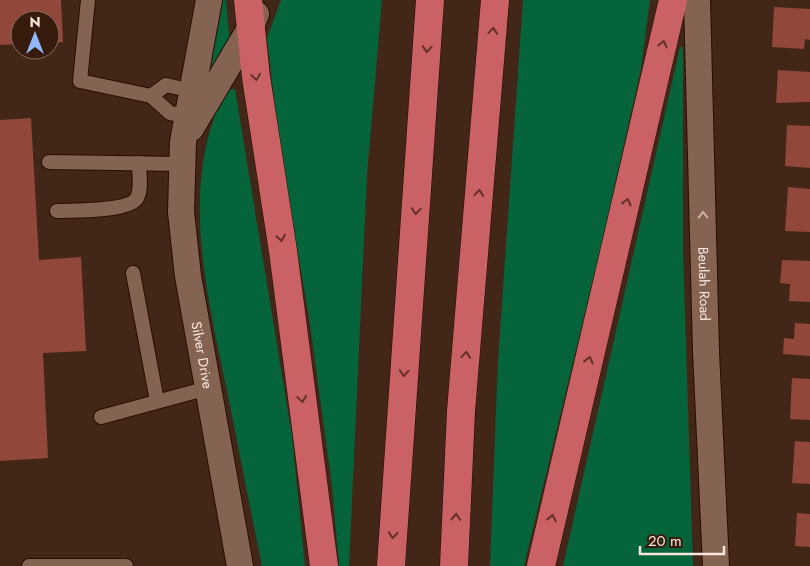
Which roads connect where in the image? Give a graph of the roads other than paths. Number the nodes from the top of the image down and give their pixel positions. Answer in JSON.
{"nodes":[{"id":1,"x":88,"y":0,"type":"edge"},
{"id":2,"x":209,"y":0,"type":"edge"},
{"id":3,"x":248,"y":0,"type":"edge"},
{"id":4,"x":261,"y":0,"type":"edge"},
{"id":5,"x":430,"y":0,"type":"edge"},
{"id":6,"x":495,"y":0,"type":"edge"},
{"id":7,"x":673,"y":0,"type":"edge"},
{"id":8,"x":696,"y":0,"type":"edge"},
{"id":9,"x":250,"y":29,"type":"junction"},
{"id":10,"x":151,"y":96,"type":"junction"},
{"id":11,"x":190,"y":103,"type":"junction"},
{"id":12,"x":182,"y":153,"type":"junction"},
{"id":13,"x":49,"y":162,"type":"dead end"},
{"id":14,"x":139,"y":163,"type":"junction"},
{"id":15,"x":57,"y":211,"type":"dead end"},
{"id":16,"x":133,"y":273,"type":"dead end"},
{"id":17,"x":208,"y":388,"type":"junction"},
{"id":18,"x":158,"y":401,"type":"junction"},
{"id":19,"x":100,"y":417,"type":"dead end"},
{"id":20,"x":29,"y":566,"type":"edge"},
{"id":21,"x":126,"y":566,"type":"edge"},
{"id":22,"x":240,"y":566,"type":"edge"},
{"id":23,"x":324,"y":566,"type":"edge"},
{"id":24,"x":391,"y":566,"type":"edge"},
{"id":25,"x":454,"y":566,"type":"edge"},
{"id":26,"x":541,"y":566,"type":"edge"},
{"id":27,"x":716,"y":566,"type":"edge"}],
"edges":[{"from":1,"to":10,"type":"lane"},
{"from":2,"to":11,"type":"street","name":"Silver Drive"},
{"from":3,"to":9,"type":"highway"},
{"from":4,"to":9,"type":"street"},
{"from":5,"to":24,"type":"highway","one_way":true},
{"from":25,"to":6,"type":"highway","one_way":true},
{"from":26,"to":7,"type":"highway","one_way":true},
{"from":27,"to":8,"type":"street","name":"Beulah Road","one_way":true},
{"from":9,"to":12,"type":"street"},
{"from":9,"to":23,"type":"highway","one_way":true},
{"from":10,"to":11,"type":"lane"},
{"from":10,"to":11,"type":"lane"},
{"from":11,"to":12,"type":"street","name":"Silver Drive"},
{"from":12,"to":14,"type":"lane"},
{"from":12,"to":17,"type":"street","name":"Silver Drive"},
{"from":13,"to":14,"type":"lane"},
{"from":14,"to":15,"type":"lane"},
{"from":16,"to":18,"type":"lane"},
{"from":17,"to":18,"type":"lane"},
{"from":17,"to":22,"type":"street","name":"Silver Drive"},
{"from":18,"to":19,"type":"lane"},
{"from":20,"to":21,"type":"lane"}]}
